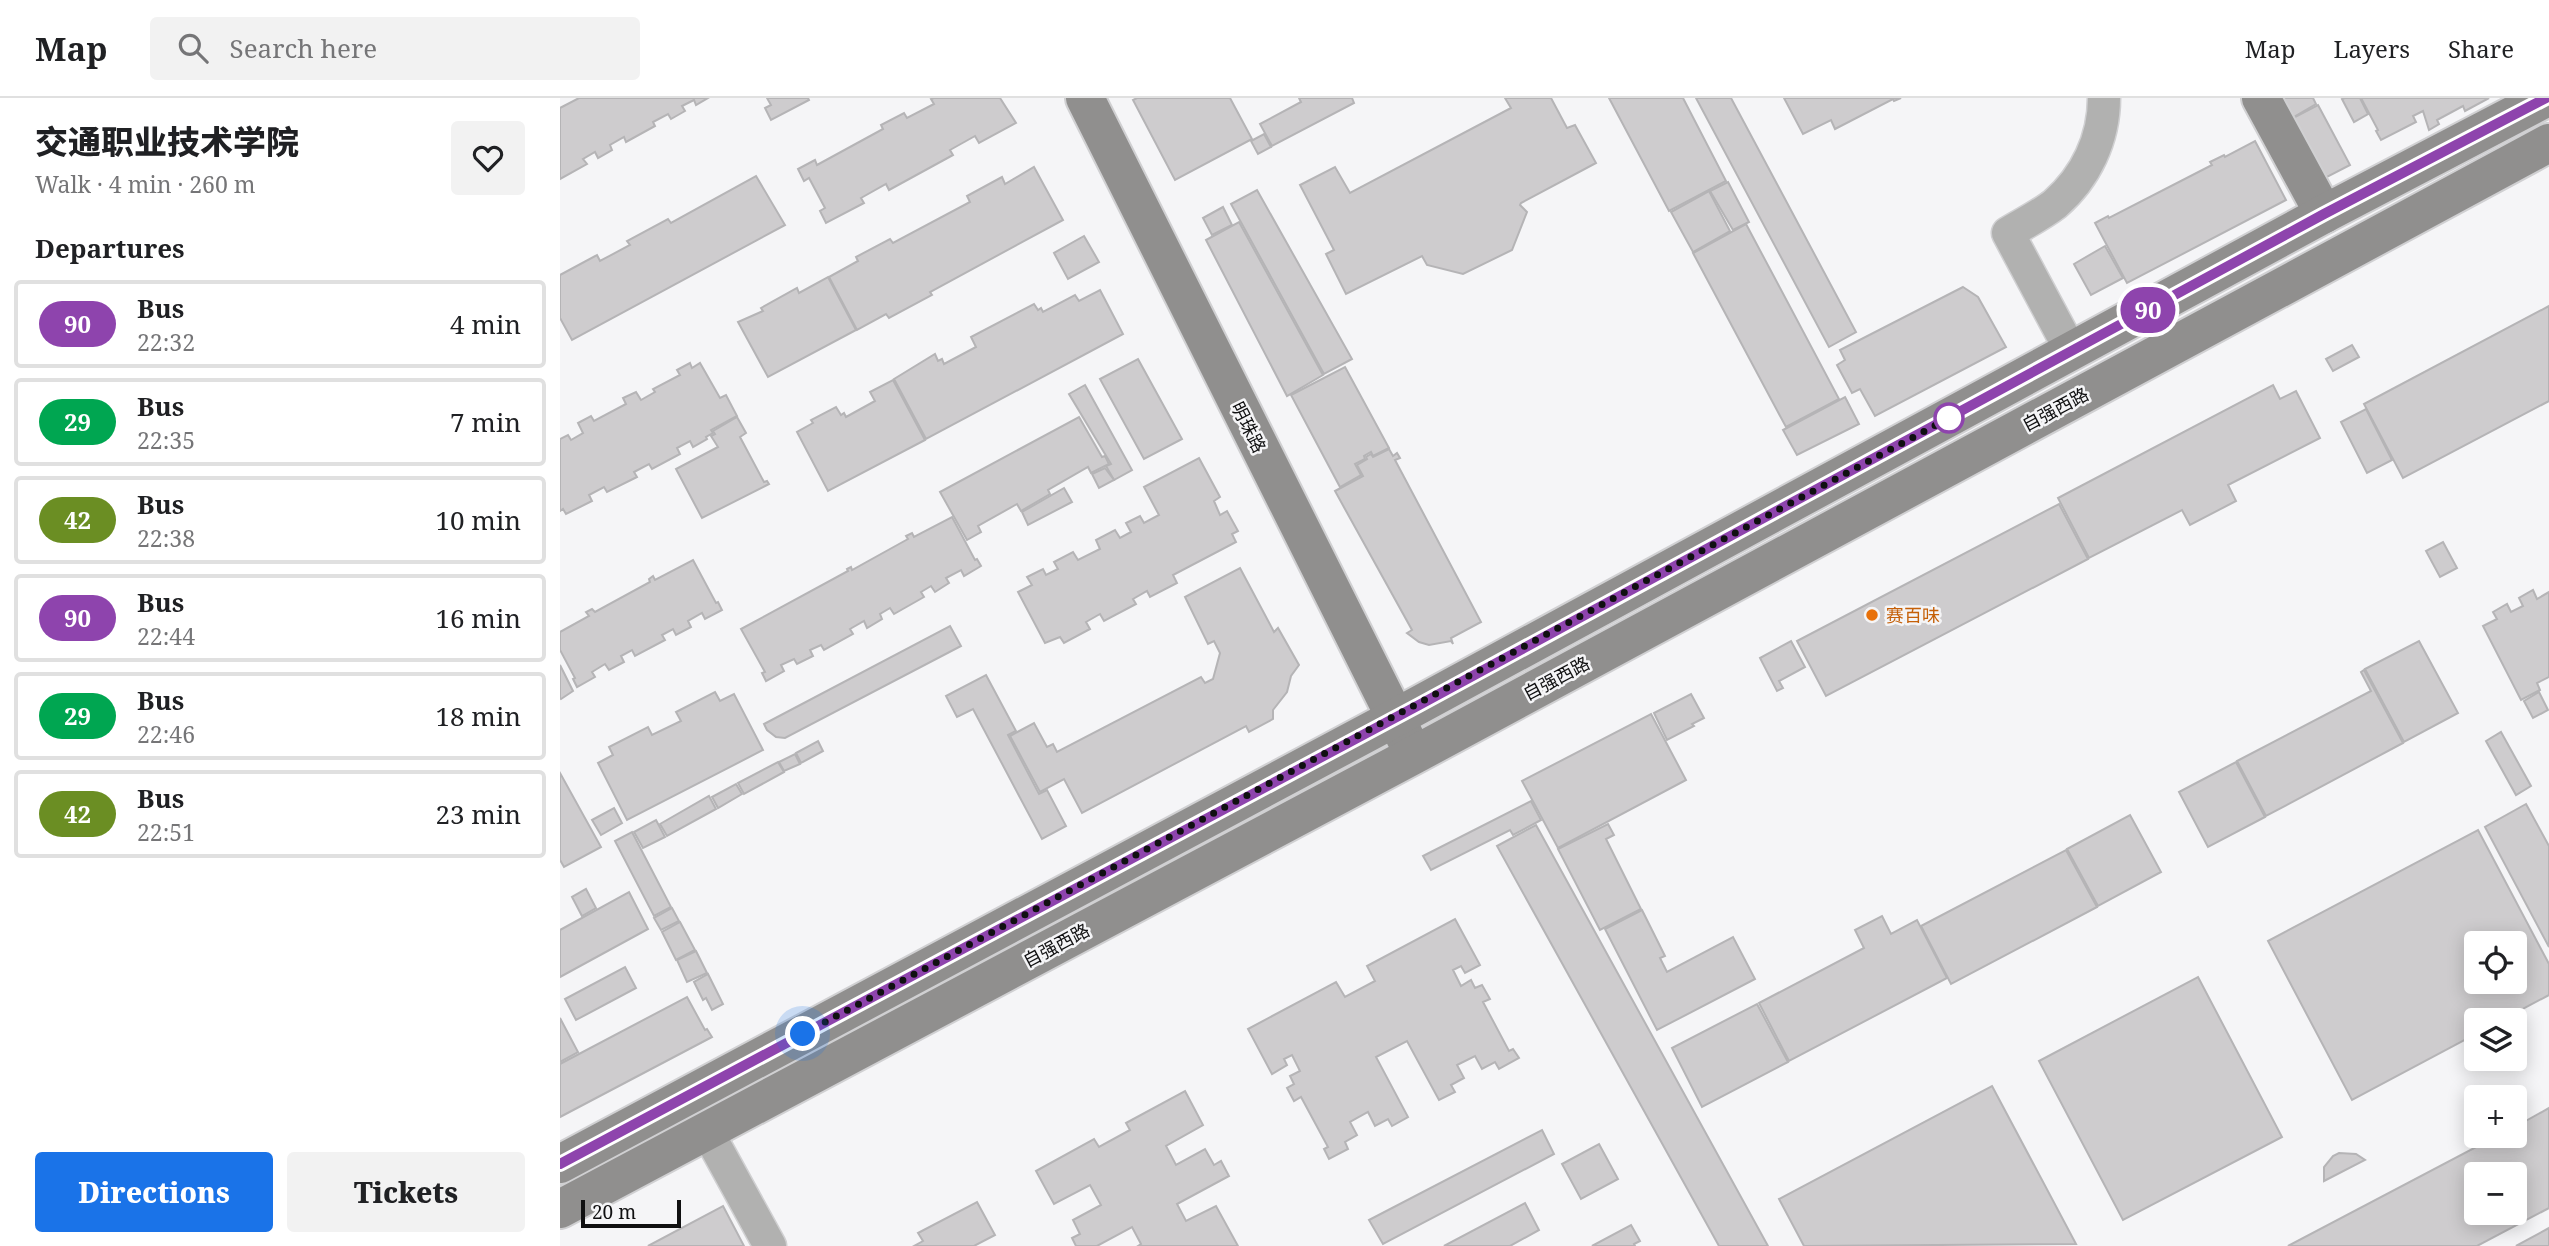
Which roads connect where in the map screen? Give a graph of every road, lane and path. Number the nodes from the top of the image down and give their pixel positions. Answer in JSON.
{"nodes":[{"id":1,"x":1085,"y":98,"type":"edge"},
{"id":2,"x":2104,"y":98,"type":"edge"},
{"id":3,"x":2261,"y":98,"type":"edge"},
{"id":4,"x":2546,"y":98,"type":"edge"},
{"id":5,"x":2549,"y":143,"type":"edge"},
{"id":6,"x":2324,"y":214,"type":"junction"},
{"id":7,"x":2071,"y":351,"type":"junction"},
{"id":8,"x":1395,"y":718,"type":"junction"},
{"id":9,"x":1414,"y":755,"type":"junction"},
{"id":10,"x":707,"y":1131,"type":"junction"},
{"id":11,"x":560,"y":1164,"type":"edge"},
{"id":12,"x":560,"y":1209,"type":"edge"},
{"id":13,"x":770,"y":1246,"type":"edge"}],
"edges":[{"from":1,"to":8,"type":"main road","name":"明珠路"},
{"from":2,"to":7,"type":"street"},
{"from":3,"to":6,"type":"main road"},
{"from":4,"to":6,"type":"main road"},
{"from":5,"to":9,"type":"main road","name":"自强西路"},
{"from":6,"to":7,"type":"main road"},
{"from":7,"to":8,"type":"main road"},
{"from":8,"to":9,"type":"main road","name":"明珠路"},
{"from":8,"to":11,"type":"main road"},
{"from":9,"to":10,"type":"main road","name":"自强西路"},
{"from":10,"to":12,"type":"main road","name":"自强西路"},
{"from":10,"to":13,"type":"street"}]}
